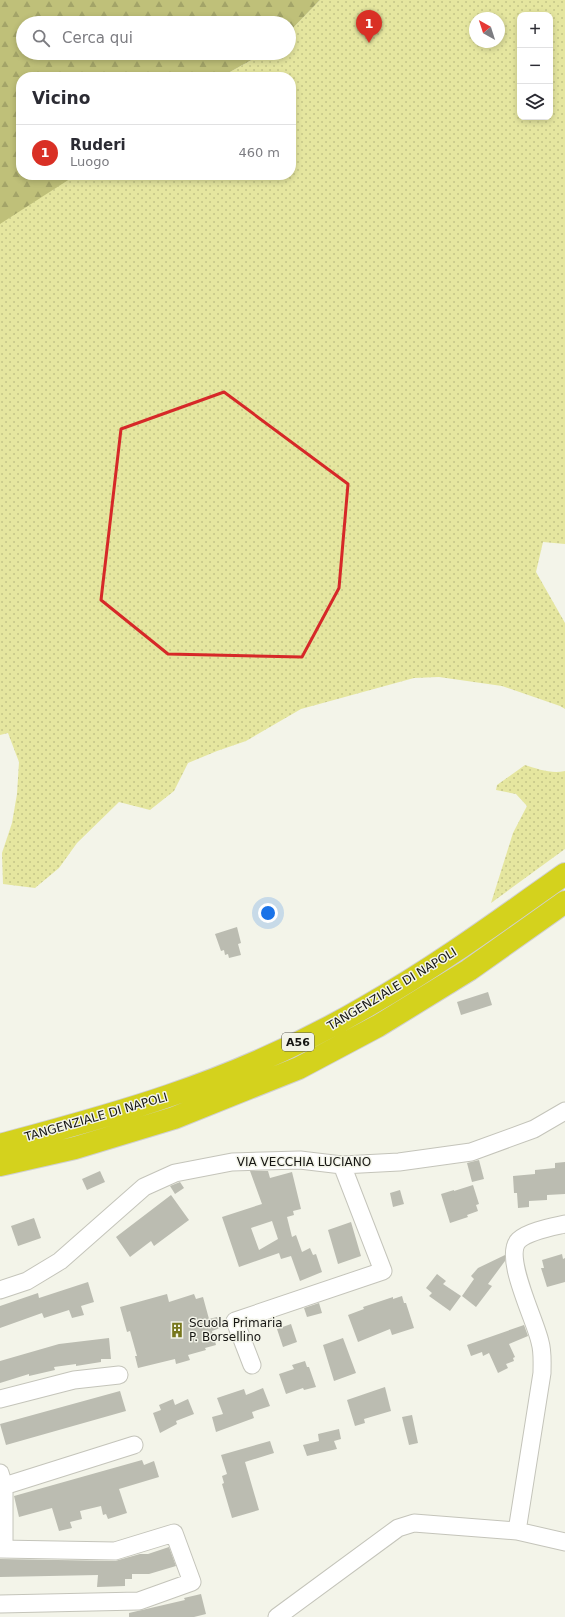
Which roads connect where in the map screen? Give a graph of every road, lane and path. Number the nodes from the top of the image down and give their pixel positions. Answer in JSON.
{"nodes":[{"id":1,"x":565,"y":874,"type":"edge"},
{"id":2,"x":565,"y":902,"type":"edge"},
{"id":3,"x":565,"y":1111,"type":"edge"},
{"id":4,"x":0,"y":1145,"type":"edge"},
{"id":5,"x":0,"y":1165,"type":"edge"},
{"id":6,"x":342,"y":1165,"type":"junction"},
{"id":7,"x":565,"y":1224,"type":"edge"},
{"id":8,"x":0,"y":1290,"type":"edge"},
{"id":9,"x":252,"y":1365,"type":"dead end"},
{"id":10,"x":119,"y":1375,"type":"dead end"},
{"id":11,"x":0,"y":1399,"type":"edge"},
{"id":12,"x":134,"y":1445,"type":"dead end"},
{"id":13,"x":2,"y":1479,"type":"edge"},
{"id":14,"x":516,"y":1531,"type":"junction"},
{"id":15,"x":565,"y":1542,"type":"edge"},
{"id":16,"x":2,"y":1549,"type":"edge"},
{"id":17,"x":0,"y":1604,"type":"edge"},
{"id":18,"x":277,"y":1617,"type":"edge"}],
"edges":[{"from":1,"to":4,"type":"highway","name":"TANGENZIALE DI NAPOLI","number":"A56"},
{"from":2,"to":5,"type":"highway","name":"TANGENZIALE DI NAPOLI","number":"A56"},
{"from":3,"to":6,"type":"street","name":"VIA VECCHIA LUCIANO"},
{"from":6,"to":8,"type":"street","name":"VIA VECCHIA LUCIANO"},
{"from":6,"to":9,"type":"street"},
{"from":7,"to":14,"type":"street"},
{"from":10,"to":11,"type":"street"},
{"from":12,"to":13,"type":"street"},
{"from":13,"to":16,"type":"street"},
{"from":14,"to":15,"type":"street"},
{"from":14,"to":18,"type":"street"},
{"from":16,"to":17,"type":"street"}]}
